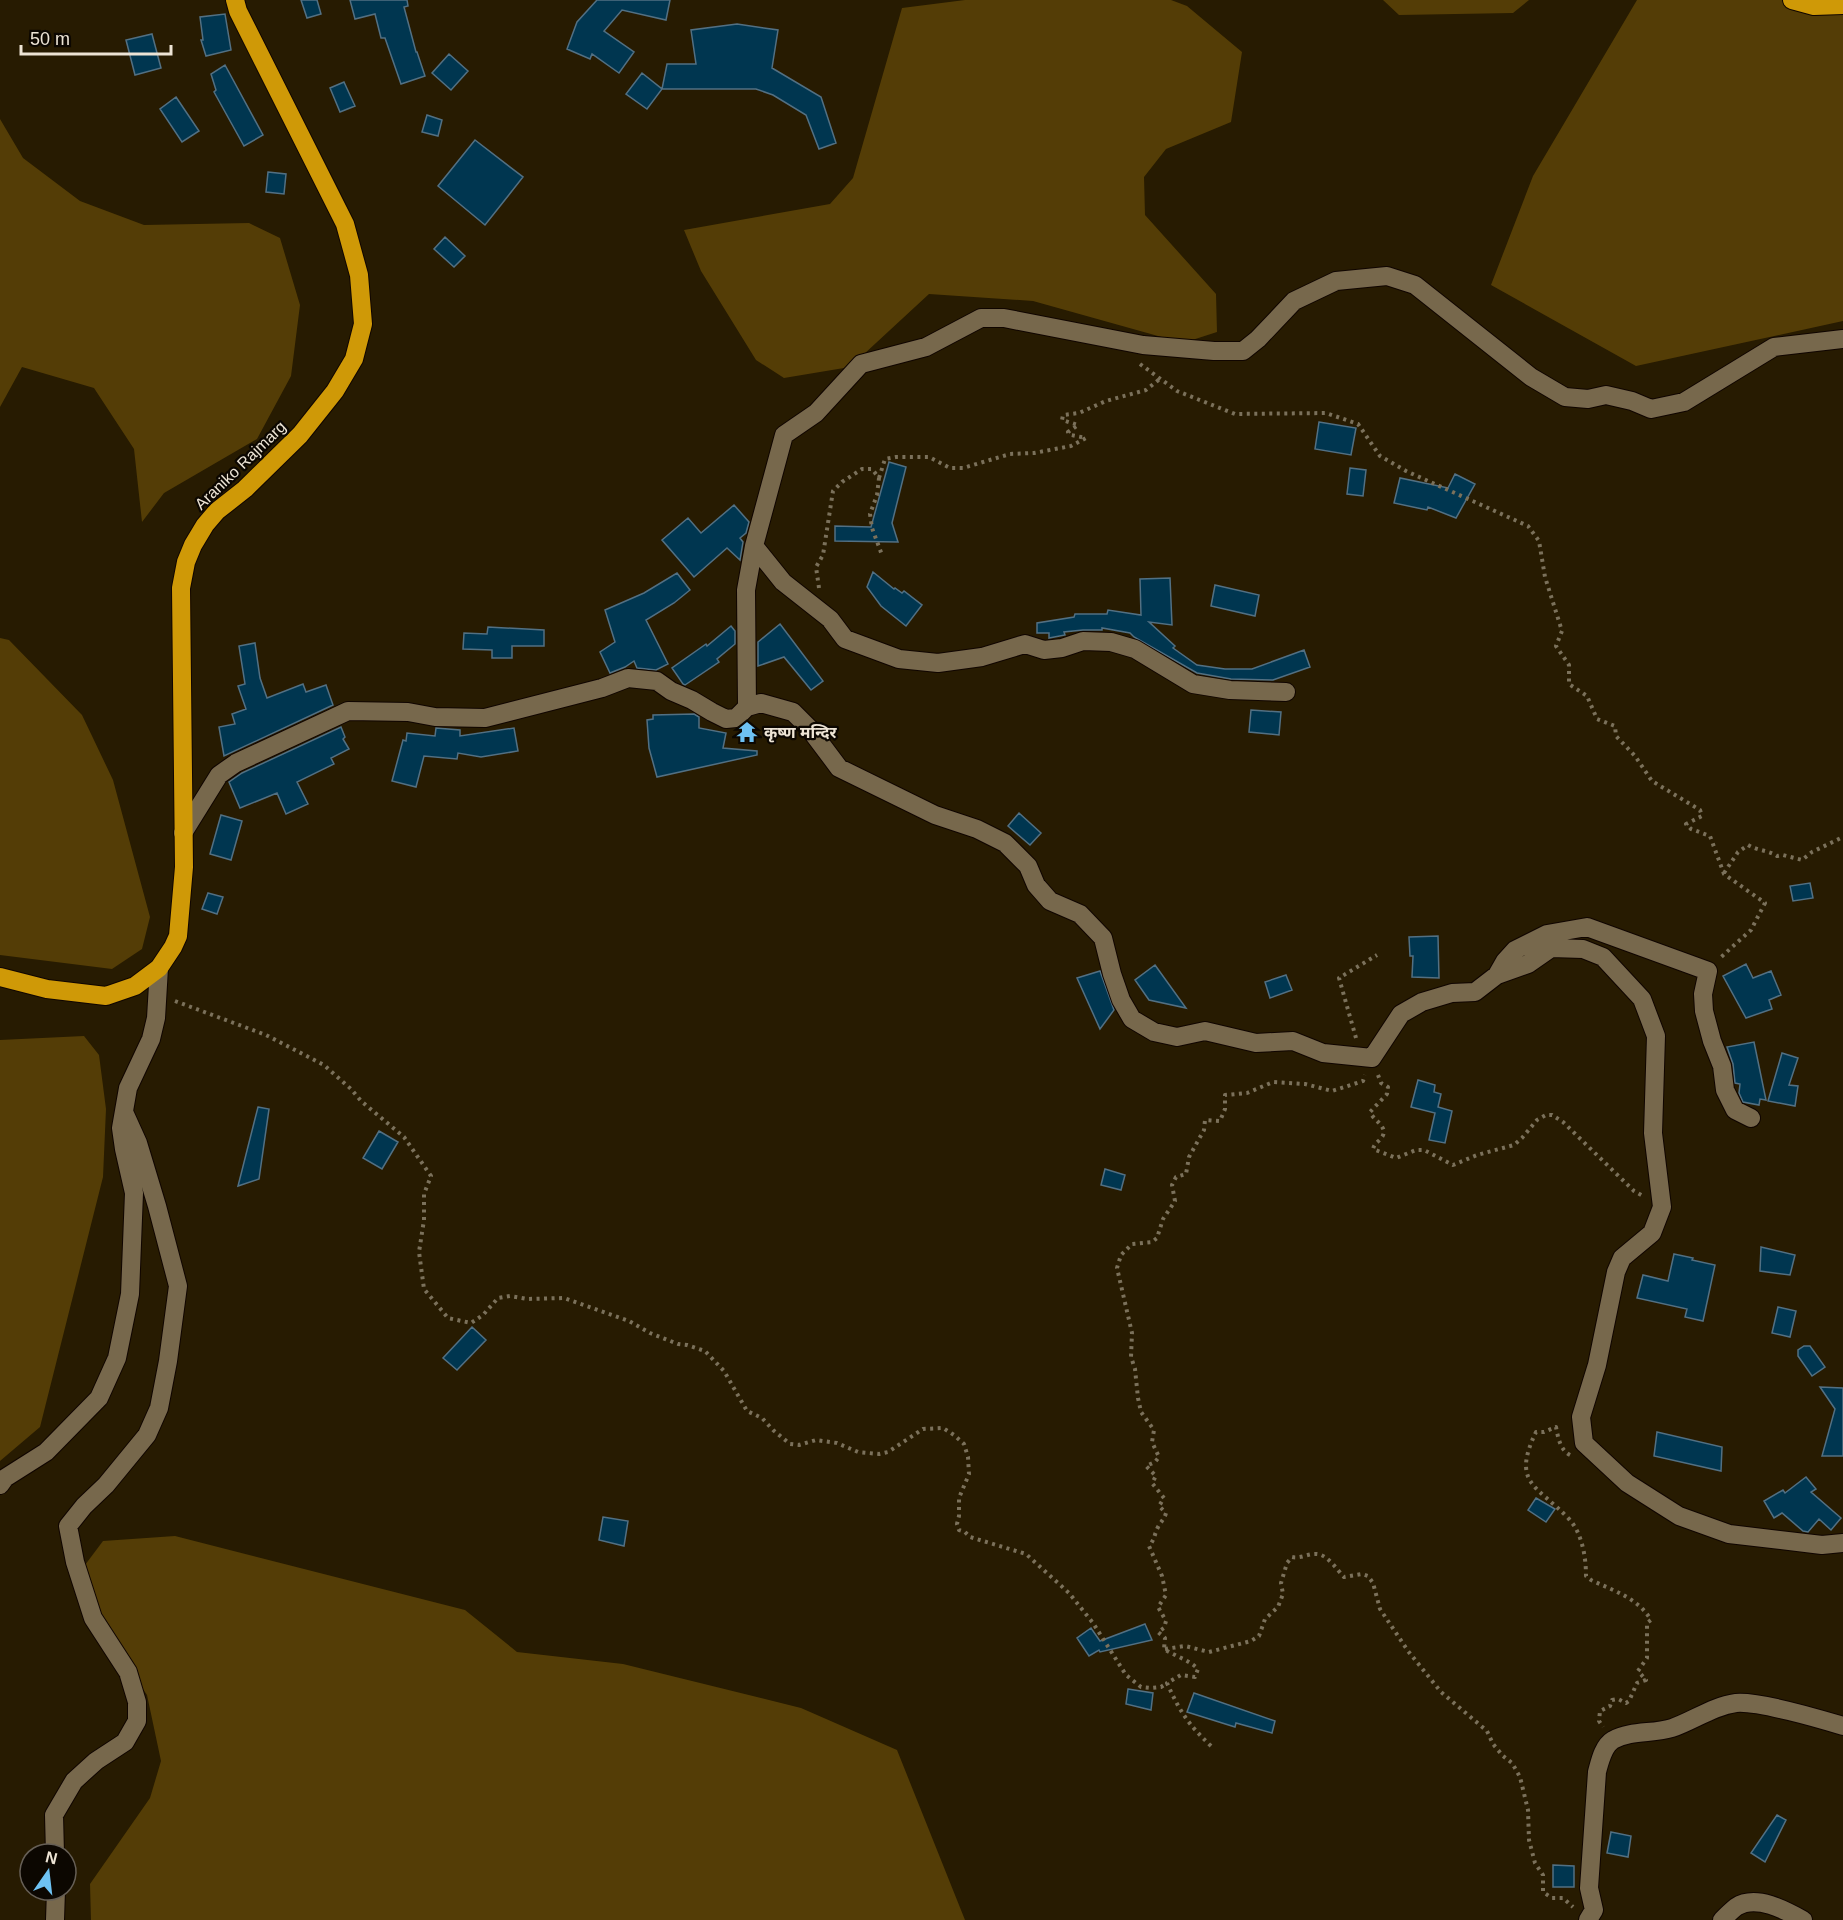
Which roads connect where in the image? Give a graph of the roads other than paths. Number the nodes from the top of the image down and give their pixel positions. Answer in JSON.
{"nodes":[{"id":1,"x":235,"y":0,"type":"edge"},
{"id":2,"x":1792,"y":0,"type":"edge"},
{"id":3,"x":1843,"y":5,"type":"edge"},
{"id":4,"x":1843,"y":339,"type":"edge"},
{"id":5,"x":754,"y":546,"type":"junction"},
{"id":6,"x":1286,"y":692,"type":"dead end"},
{"id":7,"x":747,"y":707,"type":"junction"},
{"id":8,"x":183,"y":833,"type":"junction"},
{"id":9,"x":159,"y":968,"type":"junction"},
{"id":10,"x":1497,"y":975,"type":"junction"},
{"id":11,"x":0,"y":977,"type":"edge"},
{"id":12,"x":124,"y":1112,"type":"junction"},
{"id":13,"x":1751,"y":1118,"type":"dead end"},
{"id":14,"x":0,"y":1485,"type":"edge"},
{"id":15,"x":1843,"y":1543,"type":"edge"},
{"id":16,"x":1843,"y":1726,"type":"edge"},
{"id":17,"x":55,"y":1842,"type":"edge"},
{"id":18,"x":56,"y":1902,"type":"edge"},
{"id":19,"x":1591,"y":1915,"type":"edge"},
{"id":20,"x":55,"y":1920,"type":"edge"},
{"id":21,"x":1722,"y":1920,"type":"edge"},
{"id":22,"x":1803,"y":1920,"type":"edge"}],
"edges":[{"from":1,"to":8,"type":"highway","name":"Araniko Rajmarg"},
{"from":2,"to":3,"type":"highway"},
{"from":4,"to":5,"type":"street"},
{"from":5,"to":6,"type":"street"},
{"from":5,"to":7,"type":"street"},
{"from":7,"to":8,"type":"street"},
{"from":7,"to":10,"type":"street"},
{"from":8,"to":9,"type":"highway","name":"Araniko Rajmarg"},
{"from":9,"to":11,"type":"highway","name":"Araniko Rajmarg"},
{"from":9,"to":12,"type":"street"},
{"from":10,"to":13,"type":"street"},
{"from":10,"to":15,"type":"street"},
{"from":12,"to":14,"type":"street"},
{"from":12,"to":17,"type":"street"},
{"from":16,"to":19,"type":"street"},
{"from":18,"to":20,"type":"street"},
{"from":21,"to":22,"type":"street"}]}
